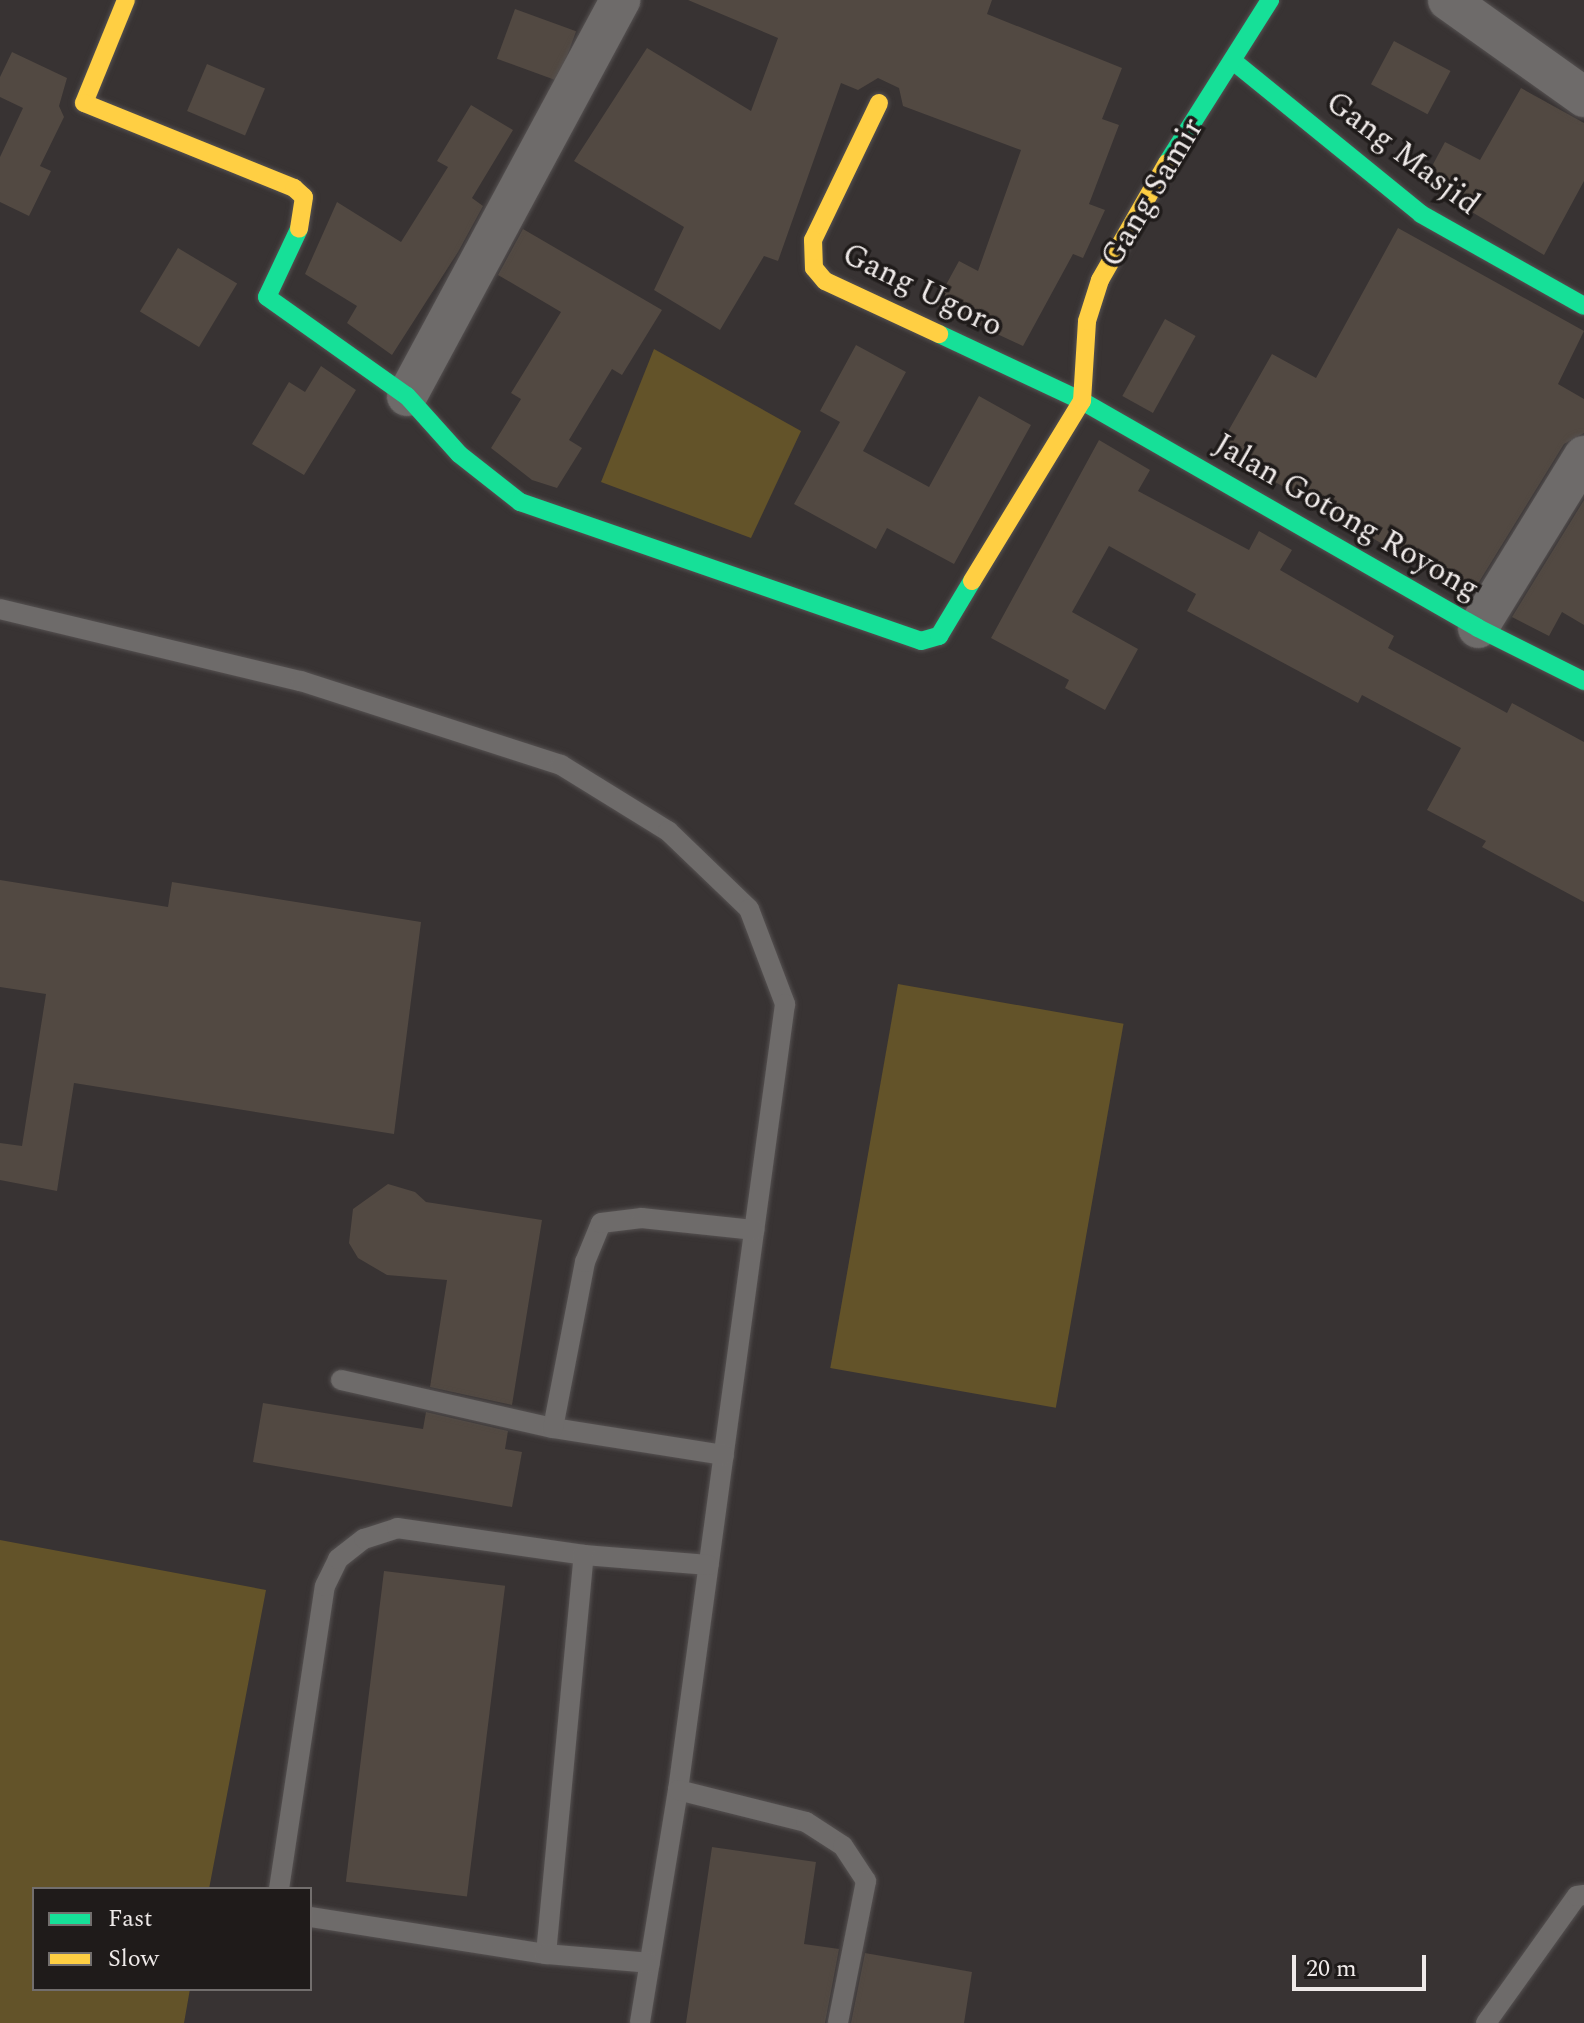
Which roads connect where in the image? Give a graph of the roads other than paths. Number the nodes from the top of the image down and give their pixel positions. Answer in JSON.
{"nodes":[{"id":1,"x":126,"y":0,"type":"edge"},
{"id":2,"x":620,"y":0,"type":"edge"},
{"id":3,"x":1270,"y":0,"type":"edge"},
{"id":4,"x":1448,"y":0,"type":"edge"},
{"id":5,"x":1233,"y":61,"type":"junction"},
{"id":6,"x":1584,"y":97,"type":"edge"},
{"id":7,"x":879,"y":103,"type":"dead end"},
{"id":8,"x":1584,"y":306,"type":"edge"},
{"id":9,"x":407,"y":396,"type":"junction"},
{"id":10,"x":1082,"y":401,"type":"junction"},
{"id":11,"x":1584,"y":456,"type":"edge"},
{"id":12,"x":0,"y":609,"type":"edge"},
{"id":13,"x":1478,"y":628,"type":"junction"},
{"id":14,"x":1584,"y":681,"type":"edge"},
{"id":15,"x":754,"y":1230,"type":"junction"},
{"id":16,"x":341,"y":1380,"type":"dead end"},
{"id":17,"x":553,"y":1428,"type":"junction"},
{"id":18,"x":724,"y":1455,"type":"junction"},
{"id":19,"x":584,"y":1555,"type":"junction"},
{"id":20,"x":709,"y":1565,"type":"junction"},
{"id":21,"x":678,"y":1790,"type":"junction"},
{"id":22,"x":279,"y":1887,"type":"edge"},
{"id":23,"x":1584,"y":1895,"type":"edge"},
{"id":24,"x":312,"y":1917,"type":"edge"},
{"id":25,"x":546,"y":1954,"type":"junction"},
{"id":26,"x":650,"y":1963,"type":"junction"},
{"id":27,"x":640,"y":2023,"type":"edge"},
{"id":28,"x":838,"y":2023,"type":"edge"},
{"id":29,"x":1486,"y":2023,"type":"edge"}],
"edges":[{"from":1,"to":9,"type":"street"},
{"from":2,"to":9,"type":"street"},
{"from":3,"to":5,"type":"street","name":"Gang Samir"},
{"from":4,"to":6,"type":"street"},
{"from":5,"to":8,"type":"street","name":"Gang Masjid"},
{"from":5,"to":10,"type":"street","name":"Gang Samir"},
{"from":7,"to":10,"type":"street","name":"Gang Ugoro"},
{"from":9,"to":10,"type":"street"},
{"from":10,"to":13,"type":"street","name":"Jalan Gotong Royong"},
{"from":11,"to":13,"type":"street"},
{"from":12,"to":15,"type":"lane"},
{"from":13,"to":14,"type":"street","name":"Jalan Gotong Royong"},
{"from":15,"to":17,"type":"lane"},
{"from":15,"to":18,"type":"lane"},
{"from":16,"to":17,"type":"lane"},
{"from":17,"to":18,"type":"lane"},
{"from":18,"to":20,"type":"lane"},
{"from":19,"to":20,"type":"lane"},
{"from":19,"to":22,"type":"lane"},
{"from":19,"to":25,"type":"lane"},
{"from":20,"to":21,"type":"lane"},
{"from":21,"to":26,"type":"lane"},
{"from":21,"to":28,"type":"lane"},
{"from":23,"to":29,"type":"lane"},
{"from":24,"to":25,"type":"lane"},
{"from":25,"to":26,"type":"lane"},
{"from":26,"to":27,"type":"lane"}]}
